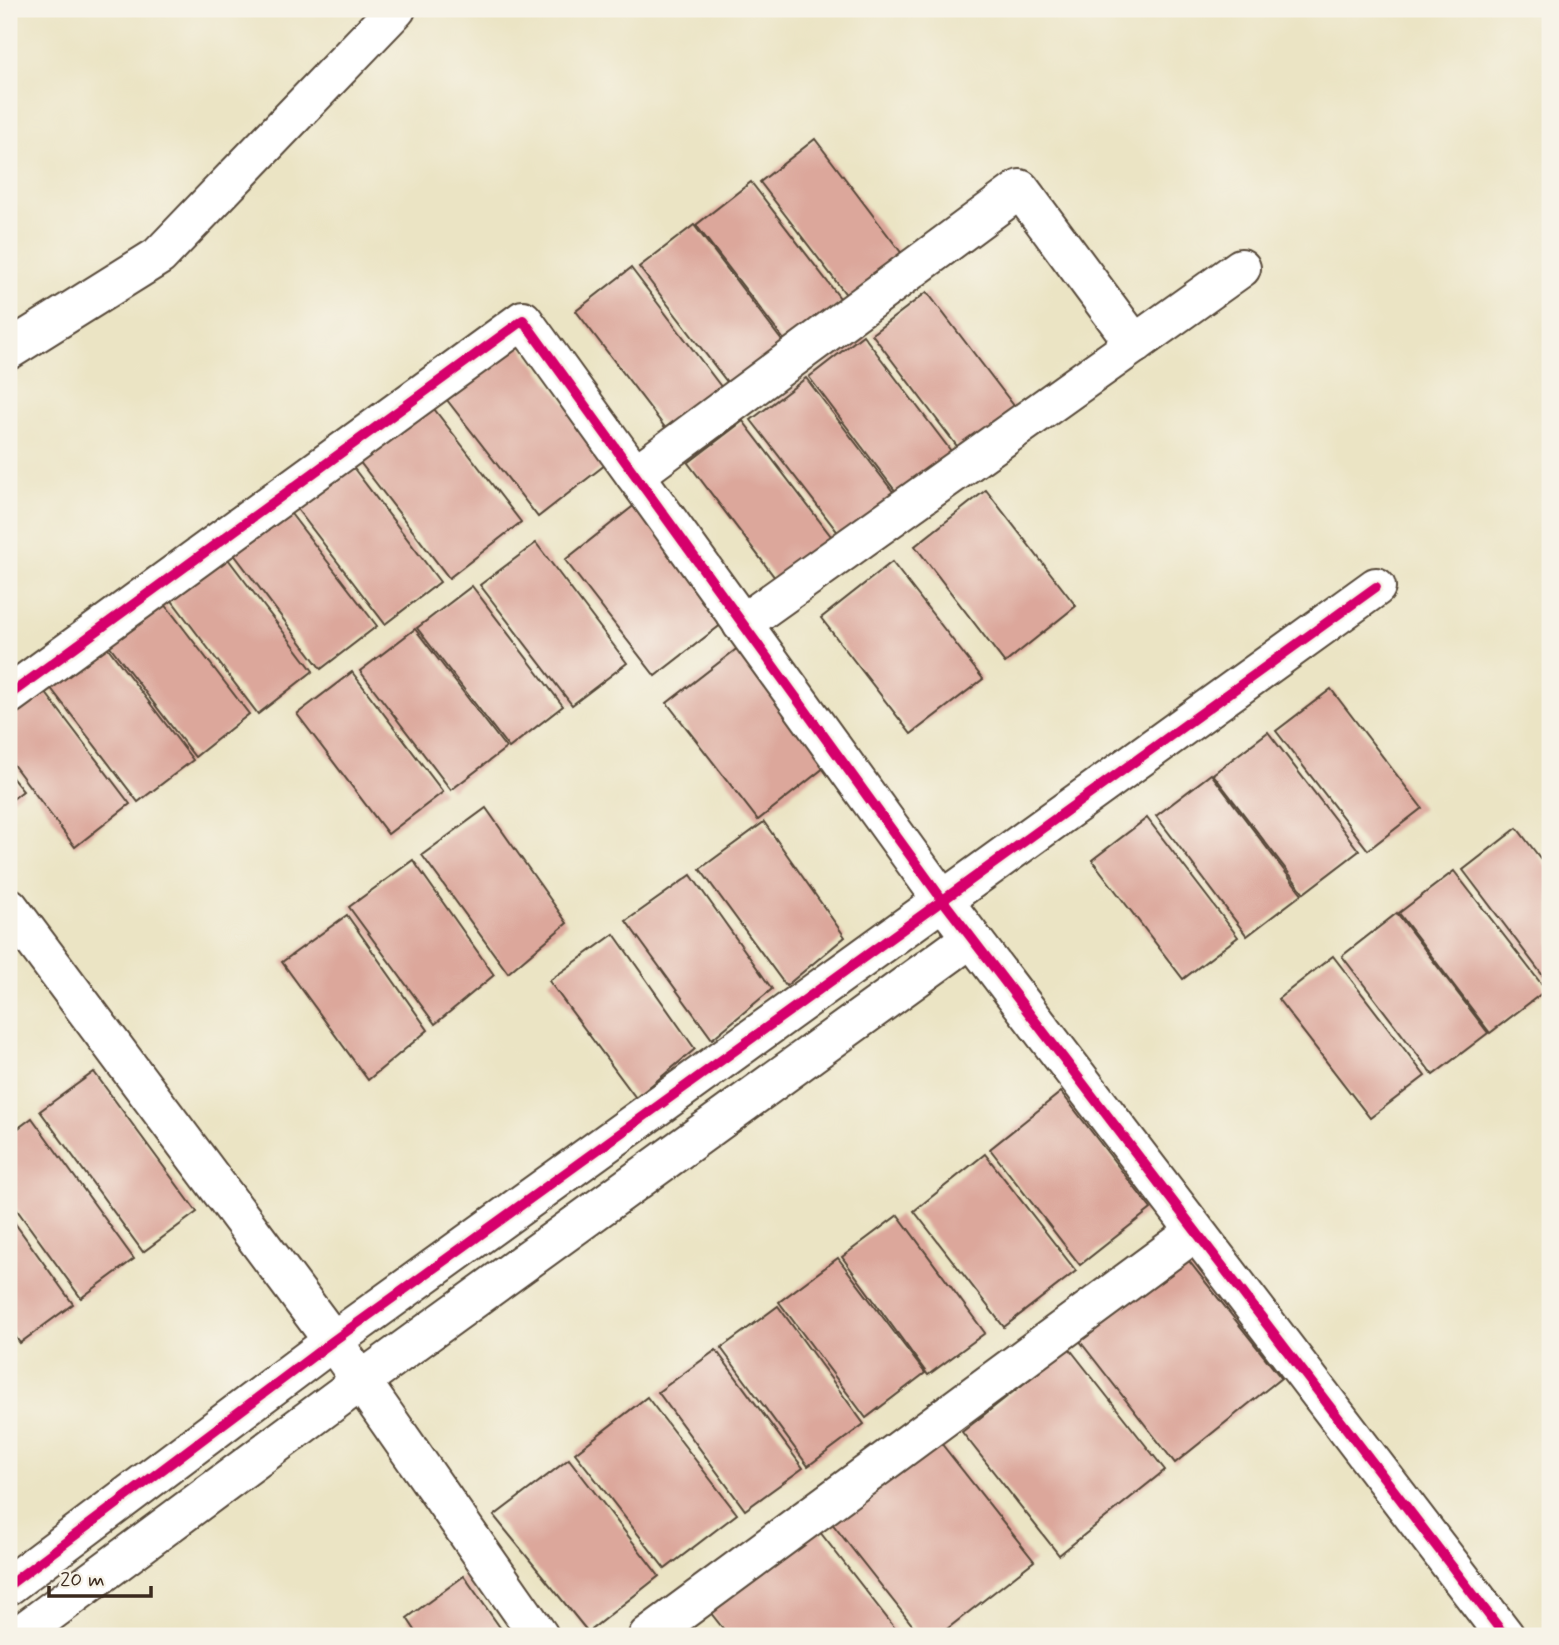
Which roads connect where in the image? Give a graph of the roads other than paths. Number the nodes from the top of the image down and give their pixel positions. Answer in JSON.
{"nodes":[{"id":1,"x":396,"y":9,"type":"edge"},
{"id":2,"x":1241,"y":268,"type":"dead end"},
{"id":3,"x":1135,"y":344,"type":"junction"},
{"id":4,"x":9,"y":350,"type":"edge"},
{"id":5,"x":635,"y":475,"type":"junction"},
{"id":6,"x":1376,"y":587,"type":"dead end"},
{"id":7,"x":742,"y":624,"type":"junction"},
{"id":8,"x":9,"y":695,"type":"edge"},
{"id":9,"x":941,"y":898,"type":"junction"},
{"id":10,"x":9,"y":907,"type":"edge"},
{"id":11,"x":971,"y":938,"type":"junction"},
{"id":12,"x":1195,"y":1232,"type":"junction"},
{"id":13,"x":333,"y":1341,"type":"junction"},
{"id":14,"x":361,"y":1381,"type":"junction"},
{"id":15,"x":9,"y":1586,"type":"edge"},
{"id":16,"x":18,"y":1636,"type":"edge"},
{"id":17,"x":539,"y":1636,"type":"edge"},
{"id":18,"x":648,"y":1636,"type":"edge"},
{"id":19,"x":1506,"y":1636,"type":"edge"}],
"edges":[{"from":1,"to":4,"type":"street"},
{"from":2,"to":3,"type":"street"},
{"from":3,"to":5,"type":"street"},
{"from":3,"to":7,"type":"street"},
{"from":5,"to":7,"type":"street"},
{"from":5,"to":8,"type":"street"},
{"from":6,"to":9,"type":"street"},
{"from":7,"to":9,"type":"street"},
{"from":9,"to":11,"type":"street"},
{"from":9,"to":13,"type":"street"},
{"from":10,"to":13,"type":"street"},
{"from":11,"to":12,"type":"street"},
{"from":11,"to":14,"type":"street"},
{"from":12,"to":18,"type":"street"},
{"from":12,"to":19,"type":"street"},
{"from":13,"to":14,"type":"street"},
{"from":13,"to":15,"type":"street"},
{"from":14,"to":16,"type":"street"},
{"from":14,"to":17,"type":"street"}]}
